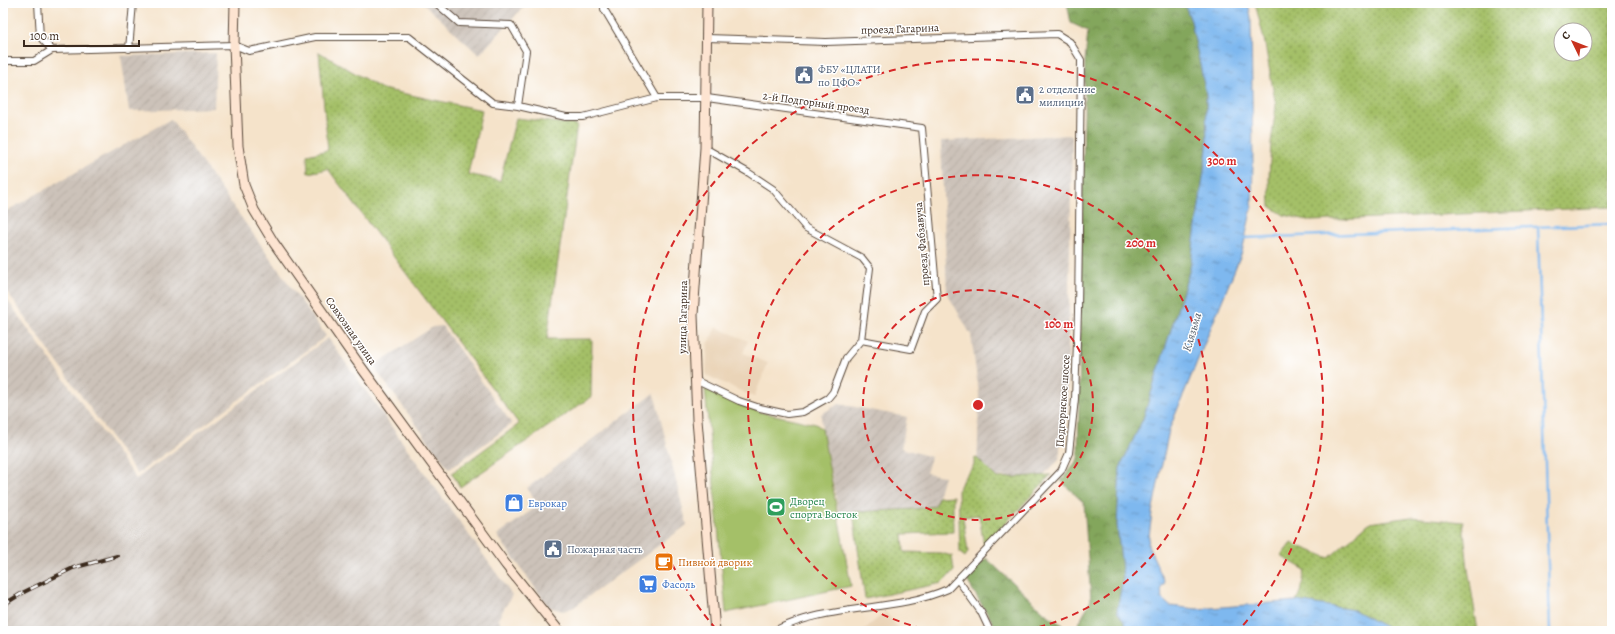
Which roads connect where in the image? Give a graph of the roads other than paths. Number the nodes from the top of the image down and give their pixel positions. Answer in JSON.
{"nodes":[{"id":1,"x":38,"y":3,"type":"edge"},
{"id":2,"x":133,"y":3,"type":"edge"},
{"id":3,"x":235,"y":3,"type":"edge"},
{"id":4,"x":436,"y":3,"type":"edge"},
{"id":5,"x":604,"y":3,"type":"edge"},
{"id":6,"x":707,"y":3,"type":"edge"},
{"id":7,"x":707,"y":38,"type":"junction"},
{"id":8,"x":234,"y":45,"type":"junction"},
{"id":9,"x":129,"y":49,"type":"junction"},
{"id":10,"x":52,"y":50,"type":"junction"},
{"id":11,"x":1081,"y":60,"type":"joint"},
{"id":12,"x":3,"y":61,"type":"edge"},
{"id":13,"x":657,"y":98,"type":"junction"},
{"id":14,"x":707,"y":98,"type":"junction"},
{"id":15,"x":518,"y":106,"type":"junction"},
{"id":16,"x":922,"y":128,"type":"joint"},
{"id":17,"x":705,"y":148,"type":"junction"},
{"id":18,"x":861,"y":340,"type":"junction"},
{"id":19,"x":695,"y":380,"type":"junction"},
{"id":20,"x":958,"y":580,"type":"junction"},
{"id":21,"x":716,"y":629,"type":"edge"},
{"id":22,"x":559,"y":631,"type":"edge"},
{"id":23,"x":774,"y":631,"type":"edge"},
{"id":24,"x":990,"y":631,"type":"edge"}],
"edges":[{"from":1,"to":10,"type":"street"},
{"from":2,"to":9,"type":"street"},
{"from":3,"to":8,"type":"street","name":"Совхозная улица"},
{"from":4,"to":15,"type":"street"},
{"from":5,"to":13,"type":"street"},
{"from":6,"to":7,"type":"street","name":"улица Гагарина"},
{"from":7,"to":11,"type":"street","name":"проезд Гагарина"},
{"from":7,"to":14,"type":"street","name":"улица Гагарина"},
{"from":8,"to":9,"type":"street","name":"2-й Подгорный проезд"},
{"from":8,"to":15,"type":"street","name":"2-й Подгорный проезд"},
{"from":8,"to":22,"type":"street","name":"Совхозная улица"},
{"from":9,"to":10,"type":"street","name":"2-й Подгорный проезд"},
{"from":10,"to":12,"type":"street"},
{"from":11,"to":20,"type":"street","name":"Подгорнское шоссе"},
{"from":13,"to":14,"type":"street","name":"2-й Подгорный проезд"},
{"from":13,"to":15,"type":"street","name":"2-й Подгорный проезд"},
{"from":14,"to":16,"type":"street","name":"2-й Подгорный проезд"},
{"from":14,"to":17,"type":"street","name":"улица Гагарина"},
{"from":16,"to":18,"type":"street","name":"проезд Фабзавуча"},
{"from":17,"to":18,"type":"street"},
{"from":17,"to":19,"type":"street","name":"улица Гагарина"},
{"from":18,"to":19,"type":"street"},
{"from":19,"to":21,"type":"street","name":"улица Гагарина"},
{"from":20,"to":23,"type":"street","name":"Подгорнское шоссе"},
{"from":20,"to":24,"type":"street"}]}
